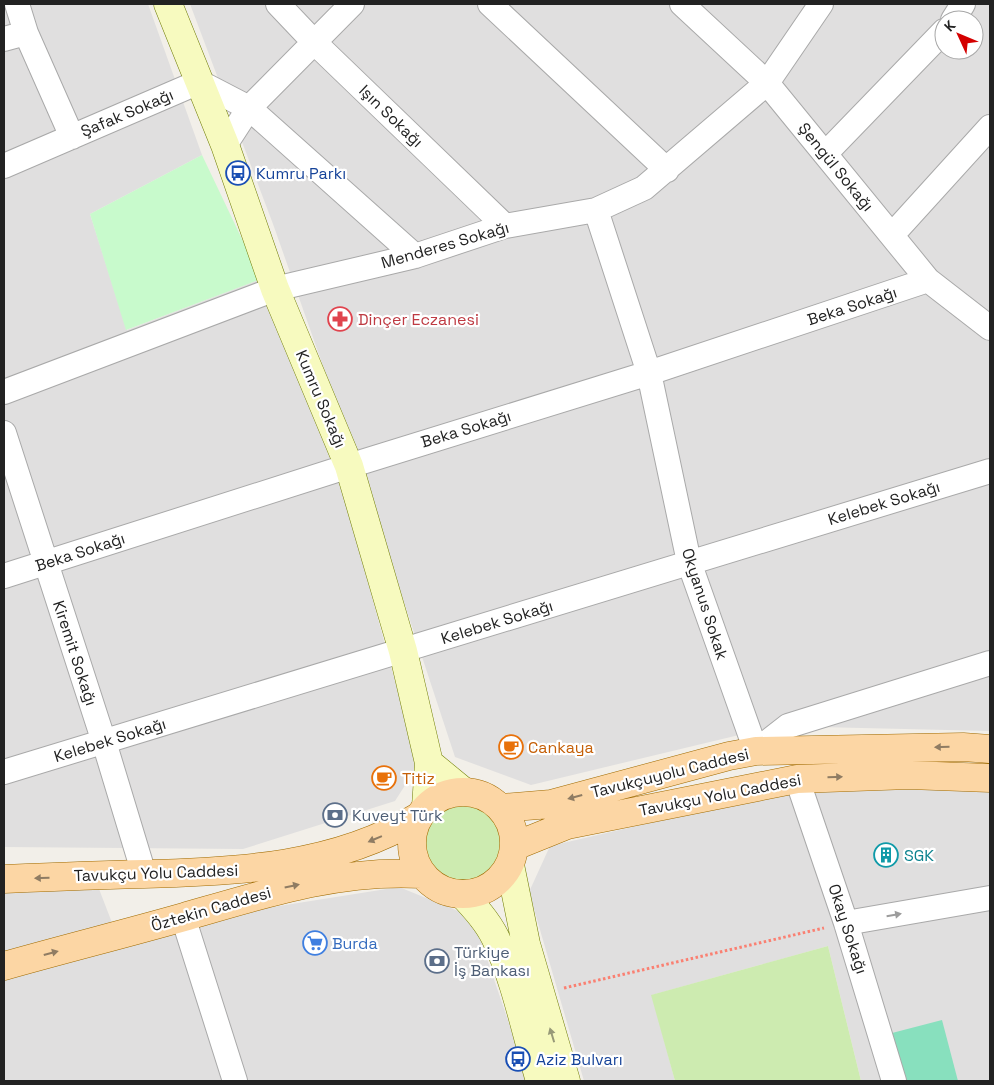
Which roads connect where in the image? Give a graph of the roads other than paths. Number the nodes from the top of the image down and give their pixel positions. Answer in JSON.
{"nodes":[{"id":1,"x":17,"y":4,"type":"edge"},
{"id":2,"x":168,"y":4,"type":"edge"},
{"id":3,"x":278,"y":4,"type":"edge"},
{"id":4,"x":352,"y":4,"type":"edge"},
{"id":5,"x":490,"y":4,"type":"edge"},
{"id":6,"x":682,"y":4,"type":"edge"},
{"id":7,"x":821,"y":4,"type":"edge"},
{"id":8,"x":15,"y":36,"type":"edge"},
{"id":9,"x":934,"y":41,"type":"edge"},
{"id":10,"x":315,"y":43,"type":"junction"},
{"id":11,"x":199,"y":82,"type":"junction"},
{"id":12,"x":767,"y":83,"type":"junction"},
{"id":13,"x":249,"y":108,"type":"junction"},
{"id":14,"x":990,"y":127,"type":"edge"},
{"id":15,"x":72,"y":137,"type":"junction"},
{"id":16,"x":225,"y":144,"type":"junction"},
{"id":17,"x":825,"y":154,"type":"junction"},
{"id":18,"x":4,"y":166,"type":"edge"},
{"id":19,"x":666,"y":170,"type":"junction"},
{"id":20,"x":596,"y":210,"type":"junction"},
{"id":21,"x":505,"y":226,"type":"junction"},
{"id":22,"x":892,"y":235,"type":"junction"},
{"id":23,"x":415,"y":256,"type":"junction"},
{"id":24,"x":928,"y":280,"type":"junction"},
{"id":25,"x":275,"y":289,"type":"junction"},
{"id":26,"x":990,"y":328,"type":"edge"},
{"id":27,"x":648,"y":373,"type":"junction"},
{"id":28,"x":4,"y":392,"type":"edge"},
{"id":29,"x":4,"y":433,"type":"edge"},
{"id":30,"x":348,"y":466,"type":"junction"},
{"id":31,"x":990,"y":471,"type":"edge"},
{"id":32,"x":689,"y":562,"type":"junction"},
{"id":33,"x":45,"y":563,"type":"junction"},
{"id":34,"x":4,"y":576,"type":"edge"},
{"id":35,"x":403,"y":651,"type":"junction"},
{"id":36,"x":990,"y":663,"type":"edge"},
{"id":37,"x":104,"y":742,"type":"junction"},
{"id":38,"x":990,"y":749,"type":"edge"},
{"id":39,"x":756,"y":751,"type":"junction"},
{"id":40,"x":429,"y":763,"type":"junction"},
{"id":41,"x":4,"y":772,"type":"edge"},
{"id":42,"x":990,"y":778,"type":"edge"},
{"id":43,"x":798,"y":779,"type":"junction"},
{"id":44,"x":463,"y":791,"type":"junction"},
{"id":45,"x":501,"y":808,"type":"junction"},
{"id":46,"x":422,"y":812,"type":"junction"},
{"id":47,"x":512,"y":855,"type":"junction"},
{"id":48,"x":144,"y":874,"type":"junction"},
{"id":49,"x":422,"y":874,"type":"junction"},
{"id":50,"x":4,"y":879,"type":"edge"},
{"id":51,"x":462,"y":894,"type":"junction"},
{"id":52,"x":990,"y":898,"type":"edge"},
{"id":53,"x":183,"y":917,"type":"junction"},
{"id":54,"x":846,"y":923,"type":"junction"},
{"id":55,"x":4,"y":966,"type":"edge"},
{"id":56,"x":236,"y":1081,"type":"edge"},
{"id":57,"x":540,"y":1081,"type":"edge"},
{"id":58,"x":566,"y":1081,"type":"edge"},
{"id":59,"x":894,"y":1081,"type":"edge"}],
"edges":[{"from":1,"to":8,"type":"street"},
{"from":2,"to":11,"type":"street","name":"Kumru Sokağı"},
{"from":3,"to":10,"type":"street","name":"Işın Sokağı"},
{"from":4,"to":10,"type":"street"},
{"from":5,"to":19,"type":"street"},
{"from":6,"to":12,"type":"street","name":"Şengül Sokağı"},
{"from":7,"to":12,"type":"street","name":"Menderes Sokağı"},
{"from":8,"to":15,"type":"street"},
{"from":9,"to":17,"type":"street"},
{"from":10,"to":13,"type":"street"},
{"from":10,"to":21,"type":"street","name":"Işın Sokağı"},
{"from":11,"to":13,"type":"street"},
{"from":11,"to":15,"type":"street","name":"Şafak Sokağı"},
{"from":11,"to":16,"type":"street","name":"Kumru Sokağı"},
{"from":12,"to":17,"type":"street","name":"Şengül Sokağı"},
{"from":12,"to":19,"type":"street","name":"Menderes Sokağı"},
{"from":13,"to":16,"type":"street"},
{"from":13,"to":23,"type":"street"},
{"from":14,"to":22,"type":"street"},
{"from":15,"to":18,"type":"street","name":"Şafak Sokağı"},
{"from":16,"to":25,"type":"street","name":"Kumru Sokağı"},
{"from":17,"to":22,"type":"street","name":"Şengül Sokağı"},
{"from":19,"to":20,"type":"street","name":"Menderes Sokağı"},
{"from":20,"to":21,"type":"street","name":"Menderes Sokağı"},
{"from":20,"to":27,"type":"street","name":"Okyanus Sokak"},
{"from":21,"to":23,"type":"street","name":"Menderes Sokağı"},
{"from":22,"to":24,"type":"street","name":"Şengül Sokağı"},
{"from":23,"to":25,"type":"street","name":"Menderes Sokağı"},
{"from":24,"to":26,"type":"street","name":"Şengül Sokağı"},
{"from":24,"to":27,"type":"street","name":"Beka Sokağı"},
{"from":25,"to":28,"type":"street","name":"Menderes Sokağı"},
{"from":25,"to":30,"type":"street","name":"Kumru Sokağı"},
{"from":27,"to":30,"type":"street","name":"Beka Sokağı"},
{"from":27,"to":32,"type":"street","name":"Okyanus Sokak"},
{"from":29,"to":33,"type":"street","name":"Kiremit Sokağı"},
{"from":30,"to":33,"type":"street","name":"Beka Sokağı"},
{"from":30,"to":35,"type":"street","name":"Kumru Sokağı"},
{"from":31,"to":32,"type":"street","name":"Kelebek Sokağı"},
{"from":32,"to":35,"type":"street","name":"Kelebek Sokağı"},
{"from":32,"to":39,"type":"street","name":"Okyanus Sokak"},
{"from":33,"to":34,"type":"street","name":"Beka Sokağı"},
{"from":33,"to":37,"type":"street","name":"Kiremit Sokağı"},
{"from":35,"to":37,"type":"street","name":"Kelebek Sokağı"},
{"from":35,"to":40,"type":"street","name":"Kumru Sokağı"},
{"from":36,"to":39,"type":"street"},
{"from":37,"to":41,"type":"street","name":"Kelebek Sokağı"},
{"from":37,"to":48,"type":"street","name":"Kiremit Sokağı"},
{"from":38,"to":39,"type":"main road","name":"Tavukçuyolu Caddesi","one_way":true},
{"from":39,"to":45,"type":"main road","name":"Tavukçuyolu Caddesi","one_way":true},
{"from":40,"to":44,"type":"street"},
{"from":40,"to":46,"type":"street","name":"Kumru Sokağı"},
{"from":43,"to":42,"type":"main road","name":"Tavukçu Yolu Caddesi","one_way":true},
{"from":43,"to":47,"type":"main road","name":"Tavukçu Yolu Caddesi"},
{"from":43,"to":54,"type":"street","name":"Okay Sokağı"},
{"from":44,"to":45,"type":"main road"},
{"from":44,"to":46,"type":"main road","name":"Tavukçu Yolu Caddesi"},
{"from":45,"to":47,"type":"main road"},
{"from":46,"to":48,"type":"main road","name":"Tavukçu Yolu Caddesi","one_way":true},
{"from":46,"to":49,"type":"main road","name":"Tavukçu Yolu Caddesi"},
{"from":47,"to":51,"type":"main road","name":"Tavukçu Yolu Caddesi"},
{"from":58,"to":47,"type":"street","one_way":true},
{"from":48,"to":50,"type":"main road","name":"Tavukçu Yolu Caddesi","one_way":true},
{"from":49,"to":51,"type":"main road","name":"Tavukçu Yolu Caddesi"},
{"from":53,"to":49,"type":"main road","name":"Öztekin Caddesi","one_way":true},
{"from":51,"to":57,"type":"street"},
{"from":54,"to":52,"type":"street","one_way":true},
{"from":55,"to":53,"type":"main road","name":"Öztekin Caddesi","one_way":true},
{"from":53,"to":56,"type":"street"},
{"from":54,"to":59,"type":"street","name":"Okay Sokağı"}]}
